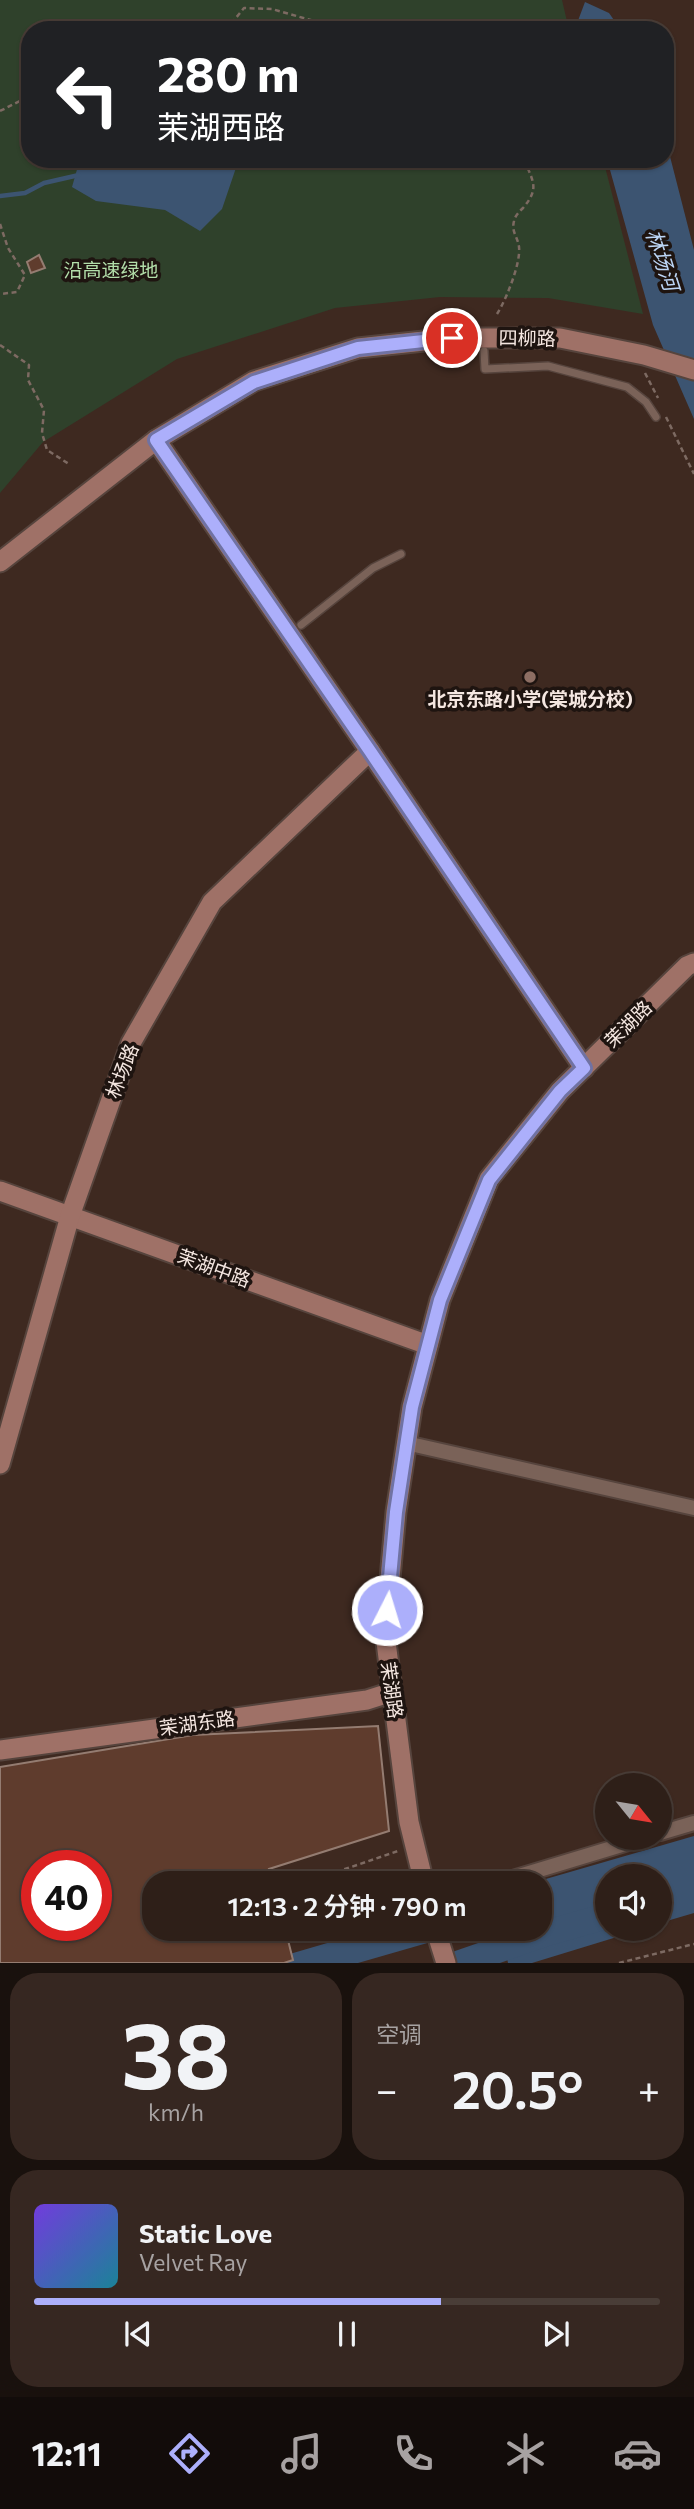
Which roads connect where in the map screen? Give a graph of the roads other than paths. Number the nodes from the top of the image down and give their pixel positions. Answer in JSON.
{"nodes":[{"id":1,"x":484,"y":351,"type":"dead end"},
{"id":2,"x":694,"y":370,"type":"edge"},
{"id":3,"x":656,"y":417,"type":"dead end"},
{"id":4,"x":156,"y":440,"type":"junction"},
{"id":5,"x":401,"y":554,"type":"dead end"},
{"id":6,"x":0,"y":562,"type":"edge"},
{"id":7,"x":301,"y":625,"type":"dead end"},
{"id":8,"x":370,"y":751,"type":"junction"},
{"id":9,"x":694,"y":963,"type":"edge"},
{"id":10,"x":584,"y":1068,"type":"junction"},
{"id":11,"x":0,"y":1191,"type":"edge"},
{"id":12,"x":70,"y":1216,"type":"junction"},
{"id":13,"x":428,"y":1345,"type":"junction"},
{"id":14,"x":407,"y":1443,"type":"junction"},
{"id":15,"x":0,"y":1464,"type":"edge"},
{"id":16,"x":694,"y":1508,"type":"edge"},
{"id":17,"x":392,"y":1692,"type":"junction"},
{"id":18,"x":0,"y":1750,"type":"edge"},
{"id":19,"x":694,"y":1823,"type":"edge"},
{"id":20,"x":672,"y":1829,"type":"edge"},
{"id":21,"x":605,"y":1850,"type":"edge"},
{"id":22,"x":421,"y":1871,"type":"edge"},
{"id":23,"x":536,"y":1871,"type":"edge"},
{"id":24,"x":439,"y":1941,"type":"edge"},
{"id":25,"x":446,"y":1963,"type":"edge"}],
"edges":[{"from":1,"to":3,"type":"lane"},
{"from":2,"to":4,"type":"street","name":"四柳路"},
{"from":4,"to":6,"type":"street","name":"四柳路"},
{"from":4,"to":8,"type":"street"},
{"from":5,"to":7,"type":"lane"},
{"from":8,"to":10,"type":"street"},
{"from":8,"to":12,"type":"street","name":"林场路"},
{"from":9,"to":10,"type":"street","name":"茉湖路"},
{"from":10,"to":13,"type":"street","name":"茉湖路"},
{"from":11,"to":12,"type":"street","name":"茉湖中路"},
{"from":12,"to":13,"type":"street","name":"茉湖中路"},
{"from":12,"to":15,"type":"street","name":"林场路"},
{"from":13,"to":14,"type":"street","name":"茉湖路"},
{"from":14,"to":16,"type":"street"},
{"from":14,"to":17,"type":"street","name":"茉湖路"},
{"from":17,"to":18,"type":"street","name":"茉湖东路"},
{"from":17,"to":22,"type":"street","name":"茉湖路"},
{"from":19,"to":20,"type":"street"},
{"from":21,"to":23,"type":"street"},
{"from":24,"to":25,"type":"street"}]}
